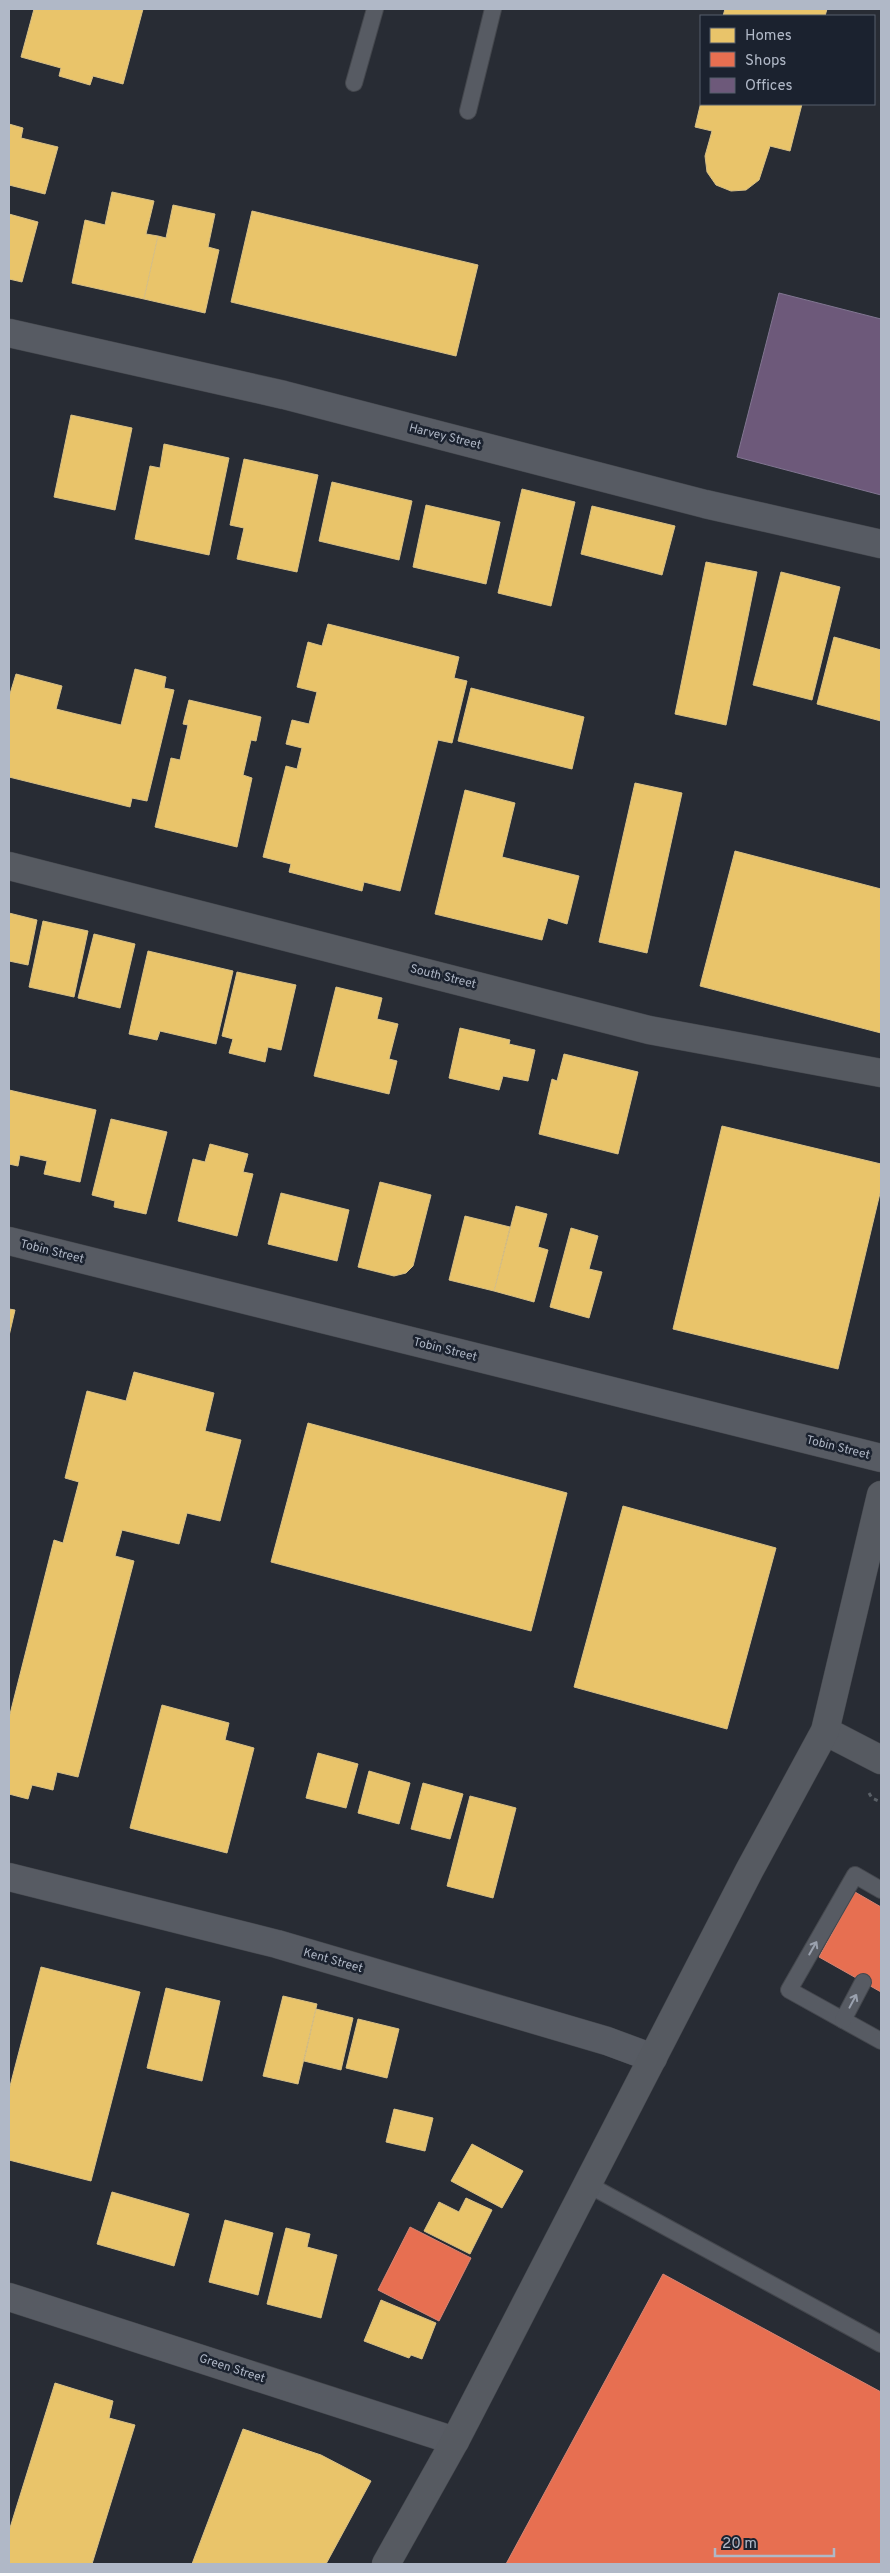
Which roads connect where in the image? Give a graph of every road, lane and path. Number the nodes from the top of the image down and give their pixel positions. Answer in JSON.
{"nodes":[{"id":1,"x":374,"y":9,"type":"edge"},
{"id":2,"x":493,"y":9,"type":"edge"},
{"id":3,"x":354,"y":83,"type":"dead end"},
{"id":4,"x":468,"y":111,"type":"dead end"},
{"id":5,"x":9,"y":333,"type":"edge"},
{"id":6,"x":881,"y":544,"type":"edge"},
{"id":7,"x":9,"y":866,"type":"edge"},
{"id":8,"x":881,"y":1074,"type":"edge"},
{"id":9,"x":9,"y":1241,"type":"edge"},
{"id":10,"x":881,"y":1458,"type":"edge"},
{"id":11,"x":881,"y":1495,"type":"edge"},
{"id":12,"x":825,"y":1731,"type":"junction"},
{"id":13,"x":881,"y":1760,"type":"edge"},
{"id":14,"x":9,"y":1877,"type":"edge"},
{"id":15,"x":881,"y":1890,"type":"edge"},
{"id":16,"x":863,"y":1982,"type":"dead end"},
{"id":17,"x":843,"y":2020,"type":"junction"},
{"id":18,"x":881,"y":2041,"type":"edge"},
{"id":19,"x":653,"y":2058,"type":"junction"},
{"id":20,"x":587,"y":2184,"type":"junction"},
{"id":21,"x":9,"y":2297,"type":"edge"},
{"id":22,"x":881,"y":2344,"type":"edge"},
{"id":23,"x":455,"y":2441,"type":"junction"},
{"id":24,"x":389,"y":2563,"type":"edge"}],
"edges":[{"from":1,"to":3,"type":"lane"},
{"from":2,"to":4,"type":"lane"},
{"from":5,"to":6,"type":"street","name":"Harvey Street"},
{"from":7,"to":8,"type":"street","name":"South Street"},
{"from":9,"to":10,"type":"street","name":"Tobin Street"},
{"from":11,"to":12,"type":"street"},
{"from":12,"to":13,"type":"street"},
{"from":12,"to":19,"type":"street"},
{"from":14,"to":19,"type":"street","name":"Kent Street"},
{"from":17,"to":15,"type":"lane","one_way":true},
{"from":17,"to":16,"type":"lane","one_way":true},
{"from":17,"to":18,"type":"lane"},
{"from":19,"to":20,"type":"street"},
{"from":20,"to":22,"type":"lane"},
{"from":20,"to":23,"type":"street"},
{"from":21,"to":23,"type":"street","name":"Green Street"},
{"from":23,"to":24,"type":"street"}]}
